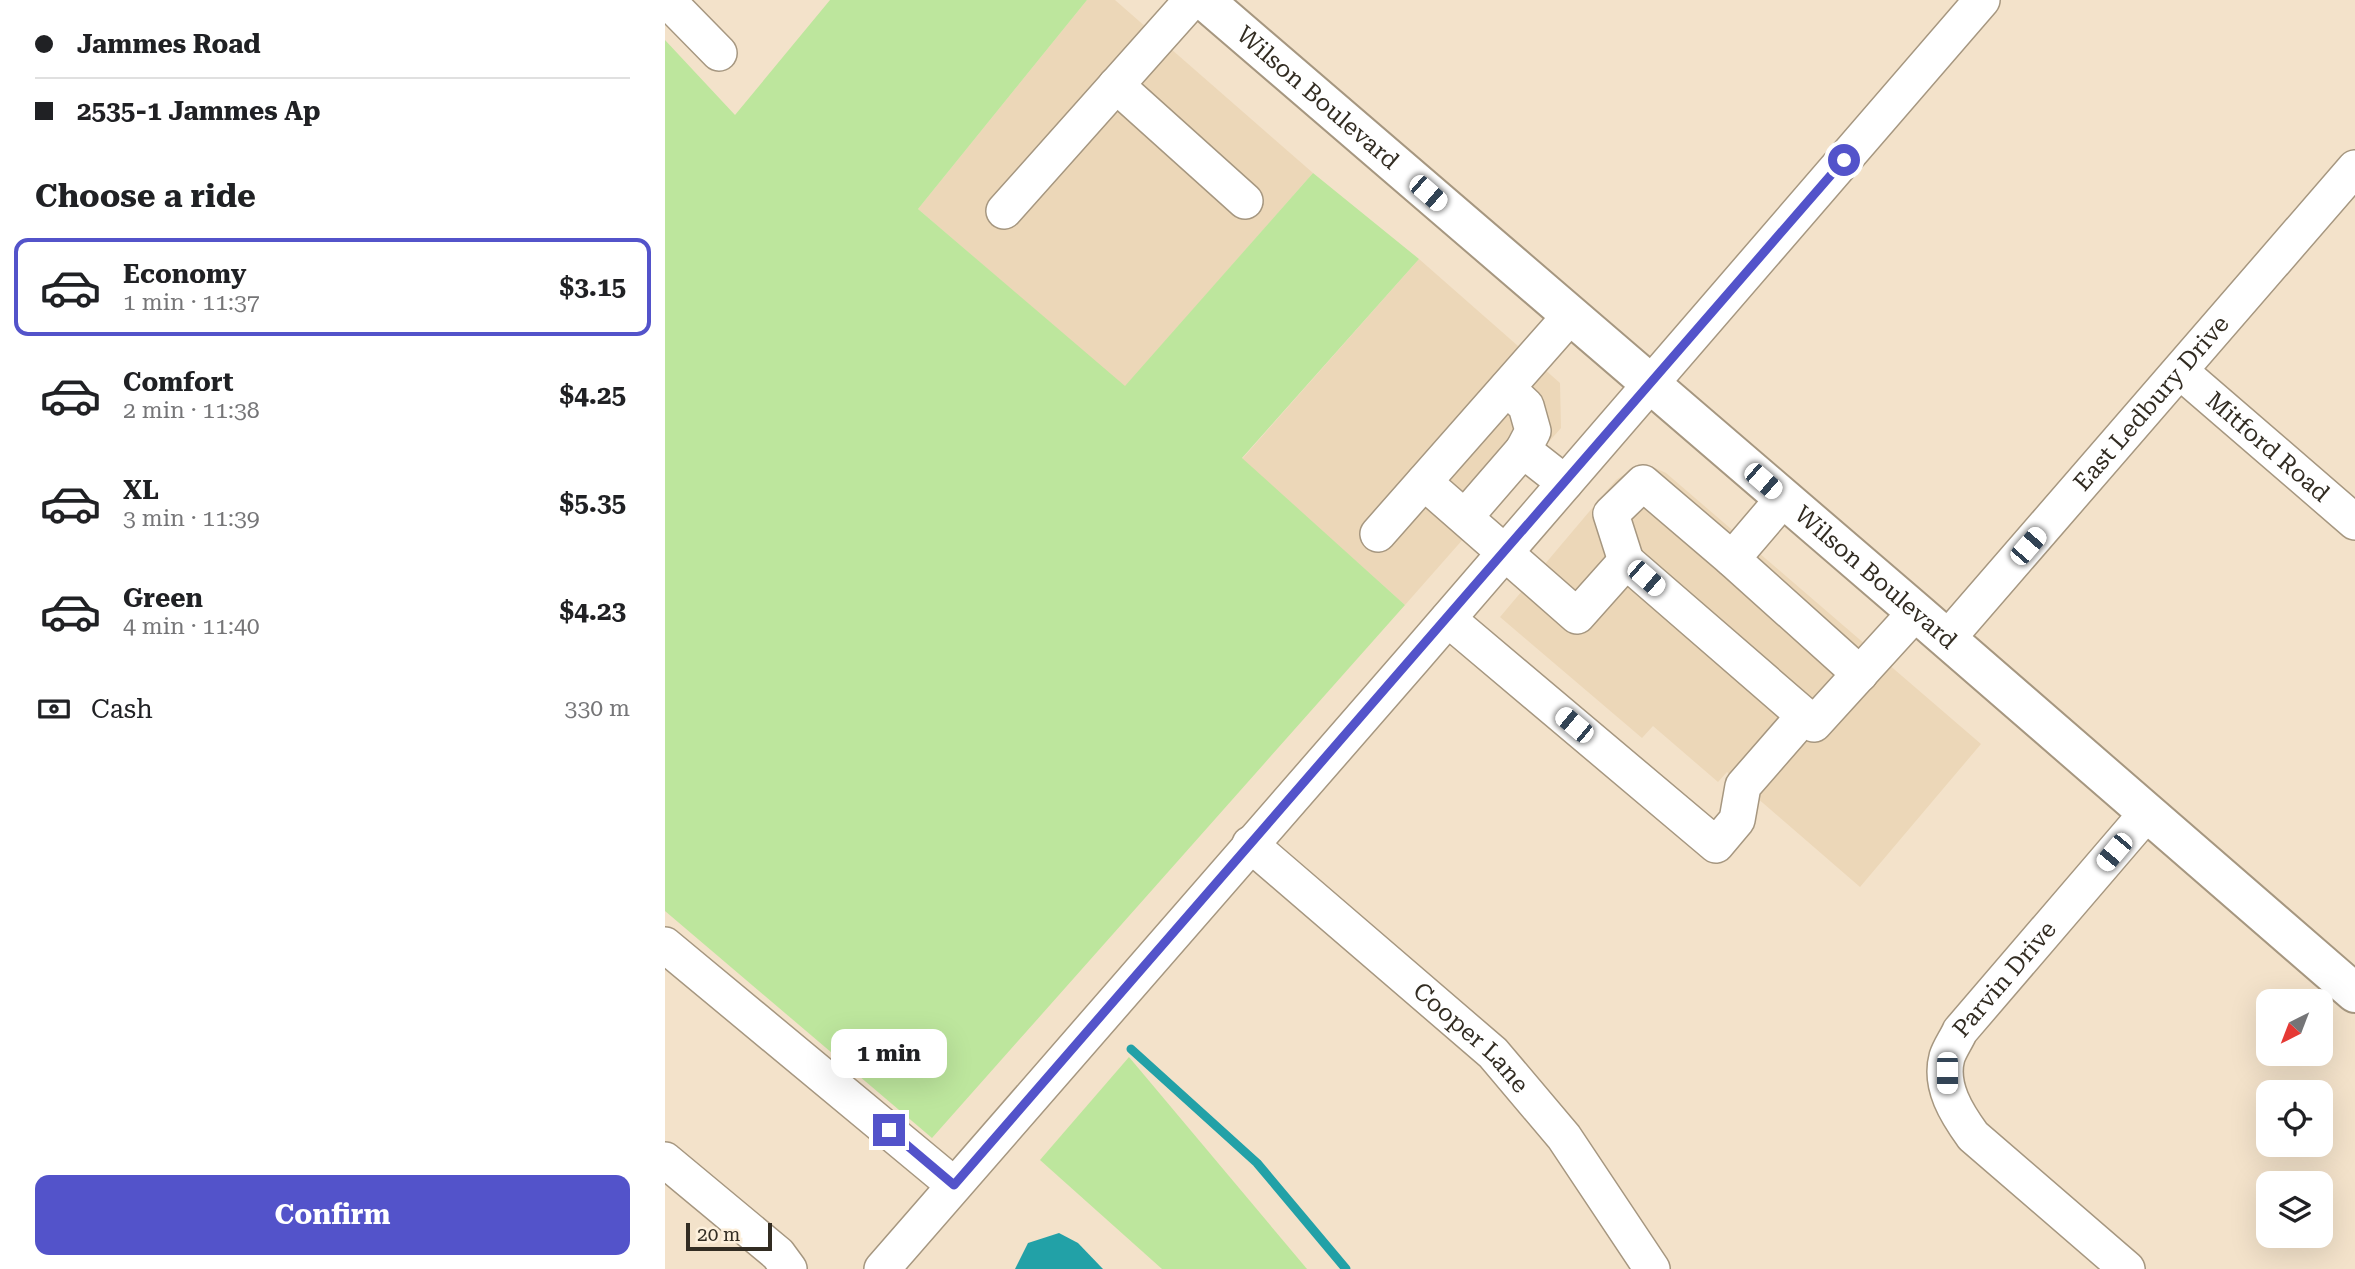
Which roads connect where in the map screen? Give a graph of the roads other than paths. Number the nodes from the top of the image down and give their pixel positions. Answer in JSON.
{"nodes":[{"id":1,"x":1192,"y":0,"type":"edge"},
{"id":2,"x":1203,"y":0,"type":"edge"},
{"id":3,"x":1982,"y":0,"type":"edge"},
{"id":4,"x":677,"y":3,"type":"edge"},
{"id":5,"x":719,"y":53,"type":"dead end"},
{"id":6,"x":1116,"y":85,"type":"junction"},
{"id":7,"x":2355,"y":168,"type":"edge"},
{"id":8,"x":1245,"y":201,"type":"dead end"},
{"id":9,"x":1005,"y":211,"type":"dead end"},
{"id":10,"x":1571,"y":315,"type":"junction"},
{"id":11,"x":2180,"y":371,"type":"junction"},
{"id":12,"x":1651,"y":383,"type":"junction"},
{"id":13,"x":1507,"y":388,"type":"junction"},
{"id":14,"x":1523,"y":450,"type":"junction"},
{"id":15,"x":1571,"y":476,"type":"junction"},
{"id":16,"x":1424,"y":481,"type":"junction"},
{"id":17,"x":1784,"y":498,"type":"junction"},
{"id":18,"x":1619,"y":505,"type":"junction"},
{"id":19,"x":1465,"y":517,"type":"junction"},
{"id":20,"x":2355,"y":522,"type":"edge"},
{"id":21,"x":1378,"y":534,"type":"dead end"},
{"id":22,"x":1505,"y":552,"type":"junction"},
{"id":23,"x":1732,"y":559,"type":"junction"},
{"id":24,"x":1626,"y":561,"type":"junction"},
{"id":25,"x":1916,"y":612,"type":"junction"},
{"id":26,"x":1448,"y":618,"type":"junction"},
{"id":27,"x":1947,"y":639,"type":"junction"},
{"id":28,"x":1860,"y":674,"type":"junction"},
{"id":29,"x":1804,"y":716,"type":"junction"},
{"id":30,"x":2147,"y":813,"type":"junction"},
{"id":31,"x":1250,"y":844,"type":"junction"},
{"id":32,"x":665,"y":945,"type":"edge"},
{"id":33,"x":2355,"y":993,"type":"edge"},
{"id":34,"x":665,"y":1160,"type":"edge"},
{"id":35,"x":954,"y":1185,"type":"junction"},
{"id":36,"x":789,"y":1269,"type":"edge"},
{"id":37,"x":882,"y":1269,"type":"edge"},
{"id":38,"x":1652,"y":1269,"type":"edge"},
{"id":39,"x":2127,"y":1269,"type":"edge"}],
"edges":[{"from":1,"to":6,"type":"street"},
{"from":2,"to":10,"type":"main road","name":"Wilson Boulevard"},
{"from":3,"to":12,"type":"street"},
{"from":4,"to":5,"type":"street"},
{"from":6,"to":8,"type":"street"},
{"from":6,"to":9,"type":"street"},
{"from":7,"to":11,"type":"street","name":"East Ledbury Drive"},
{"from":10,"to":12,"type":"main road","name":"Wilson Boulevard"},
{"from":10,"to":13,"type":"street"},
{"from":11,"to":20,"type":"street","name":"Mitford Road"},
{"from":11,"to":27,"type":"street","name":"East Ledbury Drive"},
{"from":12,"to":15,"type":"street"},
{"from":12,"to":17,"type":"main road","name":"Wilson Boulevard"},
{"from":13,"to":14,"type":"street"},
{"from":13,"to":16,"type":"street"},
{"from":14,"to":15,"type":"street"},
{"from":14,"to":19,"type":"street"},
{"from":15,"to":18,"type":"street"},
{"from":15,"to":22,"type":"street"},
{"from":16,"to":19,"type":"street"},
{"from":16,"to":21,"type":"street"},
{"from":17,"to":23,"type":"street"},
{"from":17,"to":25,"type":"main road","name":"Wilson Boulevard"},
{"from":18,"to":23,"type":"street"},
{"from":18,"to":24,"type":"street"},
{"from":19,"to":22,"type":"street"},
{"from":22,"to":24,"type":"street"},
{"from":22,"to":26,"type":"street"},
{"from":23,"to":28,"type":"street"},
{"from":24,"to":29,"type":"street"},
{"from":25,"to":27,"type":"main road","name":"Wilson Boulevard"},
{"from":25,"to":28,"type":"street"},
{"from":26,"to":29,"type":"street"},
{"from":26,"to":31,"type":"street"},
{"from":27,"to":30,"type":"main road","name":"Wilson Boulevard"},
{"from":28,"to":29,"type":"street"},
{"from":30,"to":33,"type":"main road","name":"Wilson Boulevard"},
{"from":30,"to":39,"type":"street","name":"Parvin Drive"},
{"from":31,"to":35,"type":"street"},
{"from":31,"to":38,"type":"street","name":"Cooper Lane"},
{"from":32,"to":35,"type":"street"},
{"from":34,"to":36,"type":"street"},
{"from":35,"to":37,"type":"street"}]}
